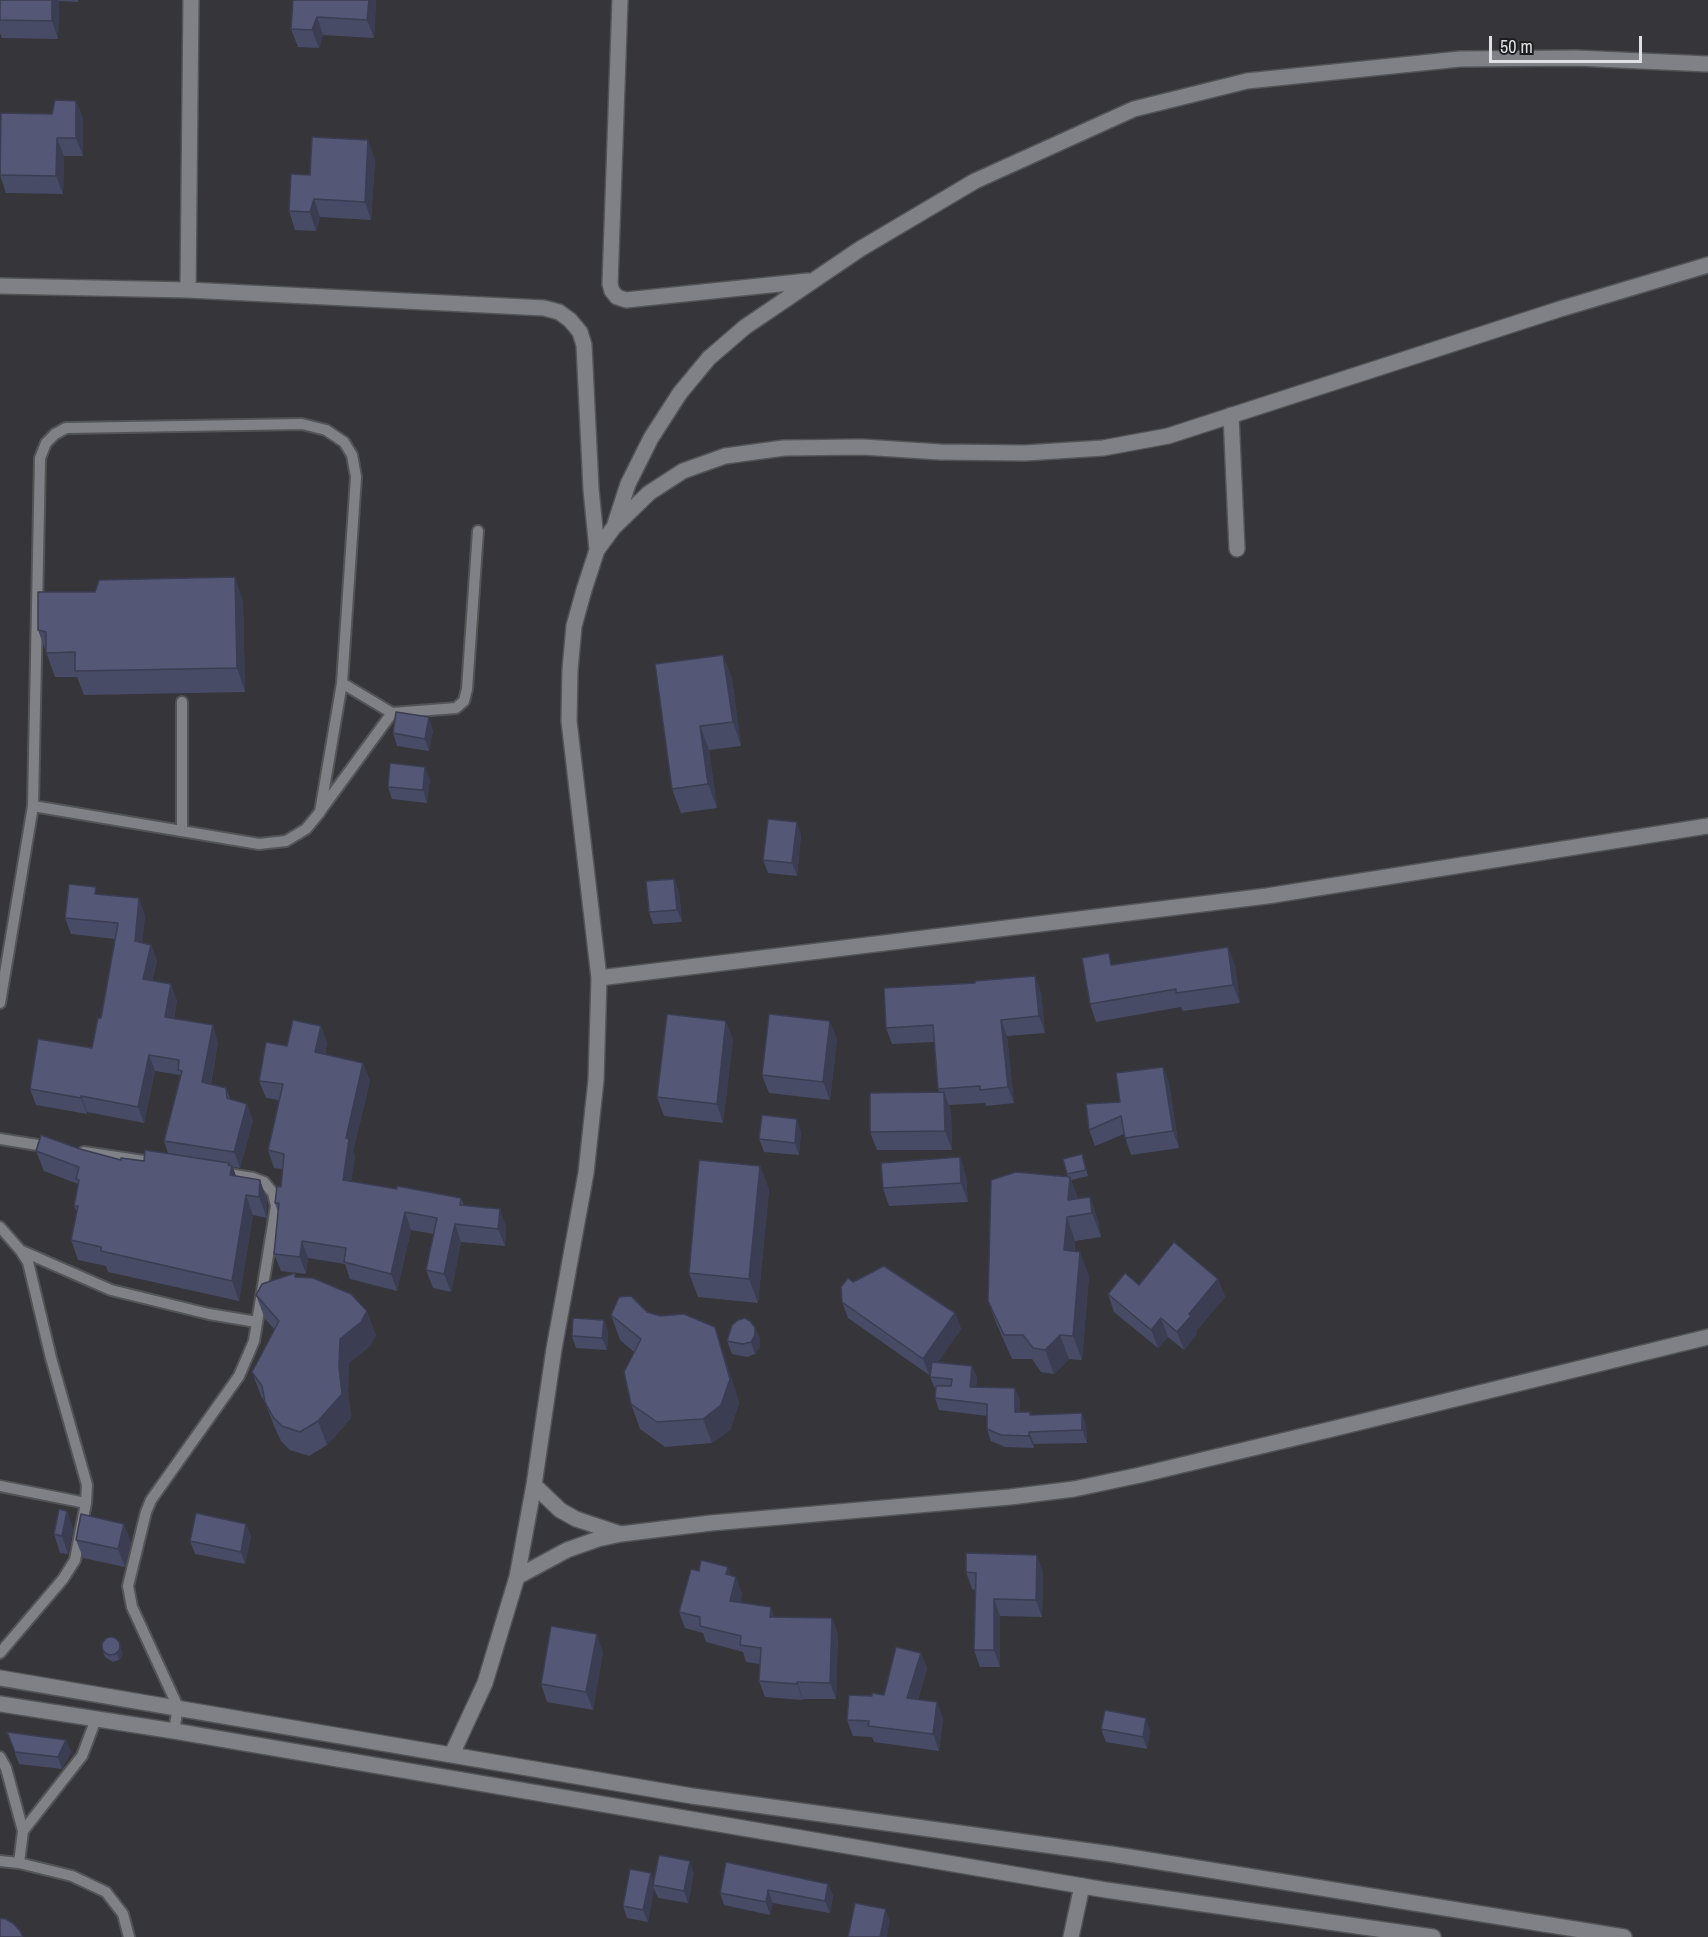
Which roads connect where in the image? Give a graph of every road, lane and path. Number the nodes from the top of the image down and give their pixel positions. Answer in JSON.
{"nodes":[{"id":1,"x":191,"y":0,"type":"edge"},
{"id":2,"x":620,"y":0,"type":"edge"},
{"id":3,"x":1708,"y":64,"type":"edge"},
{"id":4,"x":1708,"y":265,"type":"edge"},
{"id":5,"x":811,"y":281,"type":"junction"},
{"id":6,"x":0,"y":286,"type":"edge"},
{"id":7,"x":188,"y":290,"type":"junction"},
{"id":8,"x":1231,"y":416,"type":"junction"},
{"id":9,"x":614,"y":527,"type":"junction"},
{"id":10,"x":478,"y":531,"type":"dead end"},
{"id":11,"x":1236,"y":549,"type":"dead end"},
{"id":12,"x":597,"y":550,"type":"junction"},
{"id":13,"x":342,"y":683,"type":"junction"},
{"id":14,"x":182,"y":702,"type":"dead end"},
{"id":15,"x":392,"y":713,"type":"junction"},
{"id":16,"x":33,"y":806,"type":"junction"},
{"id":17,"x":320,"y":812,"type":"junction"},
{"id":18,"x":1708,"y":826,"type":"edge"},
{"id":19,"x":182,"y":831,"type":"junction"},
{"id":20,"x":599,"y":978,"type":"junction"},
{"id":21,"x":0,"y":1003,"type":"edge"},
{"id":22,"x":0,"y":1139,"type":"edge"},
{"id":23,"x":173,"y":1165,"type":"edge"},
{"id":24,"x":207,"y":1171,"type":"edge"},
{"id":25,"x":0,"y":1227,"type":"edge"},
{"id":26,"x":21,"y":1251,"type":"junction"},
{"id":27,"x":257,"y":1322,"type":"junction"},
{"id":28,"x":1708,"y":1337,"type":"edge"},
{"id":29,"x":534,"y":1485,"type":"junction"},
{"id":30,"x":0,"y":1486,"type":"edge"},
{"id":31,"x":86,"y":1503,"type":"junction"},
{"id":32,"x":621,"y":1534,"type":"junction"},
{"id":33,"x":517,"y":1577,"type":"junction"},
{"id":34,"x":0,"y":1653,"type":"edge"},
{"id":35,"x":0,"y":1678,"type":"edge"},
{"id":36,"x":0,"y":1704,"type":"edge"},
{"id":37,"x":178,"y":1707,"type":"junction"},
{"id":38,"x":96,"y":1719,"type":"junction"},
{"id":39,"x":174,"y":1731,"type":"junction"},
{"id":40,"x":452,"y":1754,"type":"junction"},
{"id":41,"x":0,"y":1757,"type":"edge"},
{"id":42,"x":23,"y":1831,"type":"junction"},
{"id":43,"x":0,"y":1862,"type":"edge"},
{"id":44,"x":19,"y":1863,"type":"junction"},
{"id":45,"x":1082,"y":1886,"type":"junction"},
{"id":46,"x":1592,"y":1934,"type":"edge"},
{"id":47,"x":129,"y":1937,"type":"edge"},
{"id":48,"x":1071,"y":1937,"type":"edge"},
{"id":49,"x":1433,"y":1937,"type":"edge"},
{"id":50,"x":1624,"y":1937,"type":"edge"}],
"edges":[{"from":1,"to":7,"type":"street"},
{"from":2,"to":5,"type":"street"},
{"from":3,"to":5,"type":"street"},
{"from":4,"to":8,"type":"street"},
{"from":5,"to":9,"type":"street"},
{"from":6,"to":7,"type":"street"},
{"from":7,"to":12,"type":"street"},
{"from":8,"to":9,"type":"street"},
{"from":8,"to":11,"type":"street"},
{"from":9,"to":12,"type":"street"},
{"from":10,"to":15,"type":"lane"},
{"from":12,"to":20,"type":"street"},
{"from":13,"to":15,"type":"lane"},
{"from":13,"to":16,"type":"lane"},
{"from":13,"to":17,"type":"lane"},
{"from":14,"to":19,"type":"lane"},
{"from":15,"to":17,"type":"lane"},
{"from":16,"to":19,"type":"lane"},
{"from":16,"to":21,"type":"lane"},
{"from":17,"to":19,"type":"lane"},
{"from":18,"to":20,"type":"street"},
{"from":20,"to":29,"type":"street"},
{"from":22,"to":23,"type":"lane"},
{"from":24,"to":27,"type":"lane"},
{"from":25,"to":26,"type":"lane"},
{"from":26,"to":27,"type":"lane"},
{"from":26,"to":31,"type":"lane"},
{"from":27,"to":37,"type":"lane"},
{"from":28,"to":32,"type":"street"},
{"from":29,"to":32,"type":"street"},
{"from":29,"to":33,"type":"street"},
{"from":30,"to":31,"type":"lane"},
{"from":31,"to":34,"type":"lane"},
{"from":32,"to":33,"type":"street"},
{"from":33,"to":40,"type":"street"},
{"from":35,"to":37,"type":"street"},
{"from":36,"to":38,"type":"street"},
{"from":37,"to":39,"type":"lane"},
{"from":37,"to":40,"type":"street"},
{"from":38,"to":39,"type":"street"},
{"from":38,"to":42,"type":"lane"},
{"from":39,"to":45,"type":"street"},
{"from":40,"to":46,"type":"street"},
{"from":41,"to":42,"type":"lane"},
{"from":42,"to":44,"type":"lane"},
{"from":43,"to":44,"type":"lane"},
{"from":44,"to":47,"type":"lane"},
{"from":45,"to":48,"type":"street"},
{"from":45,"to":49,"type":"street"},
{"from":46,"to":50,"type":"street"}]}
